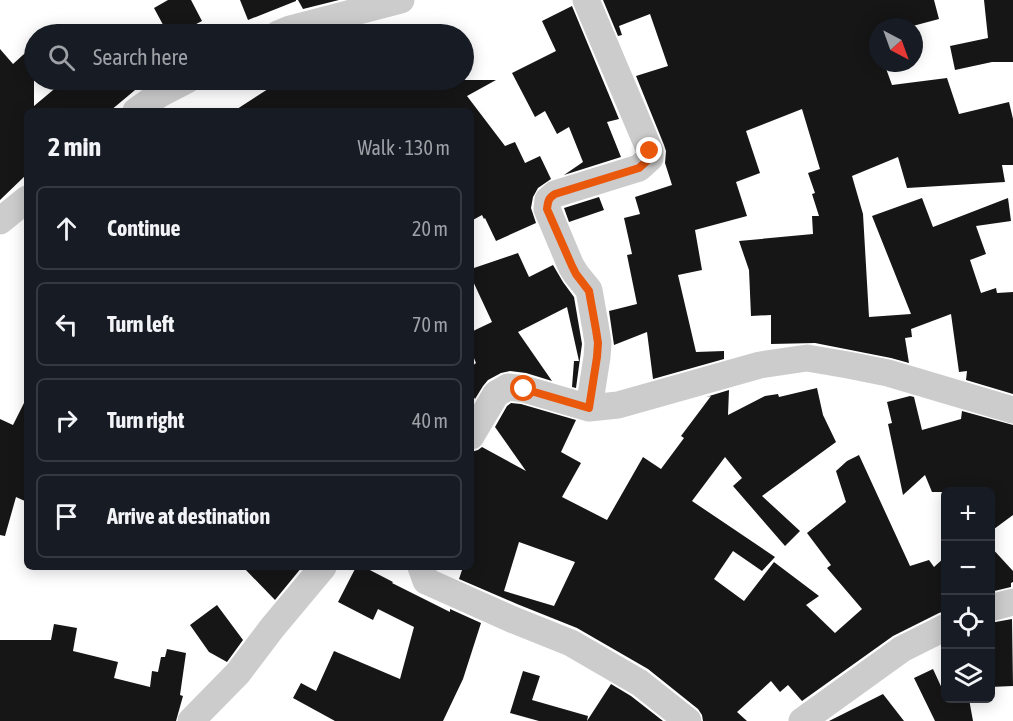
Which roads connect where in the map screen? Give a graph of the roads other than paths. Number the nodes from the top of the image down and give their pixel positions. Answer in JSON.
{"nodes":[{"id":1,"x":402,"y":0,"type":"edge"},
{"id":2,"x":586,"y":0,"type":"edge"},
{"id":3,"x":309,"y":24,"type":"edge"},
{"id":4,"x":167,"y":90,"type":"edge"},
{"id":5,"x":140,"y":108,"type":"edge"},
{"id":6,"x":24,"y":201,"type":"edge"},
{"id":7,"x":0,"y":221,"type":"edge"},
{"id":8,"x":589,"y":408,"type":"junction"},
{"id":9,"x":1013,"y":410,"type":"edge"},
{"id":10,"x":474,"y":431,"type":"edge"},
{"id":11,"x":320,"y":570,"type":"edge"},
{"id":12,"x":422,"y":570,"type":"edge"},
{"id":13,"x":1013,"y":602,"type":"edge"},
{"id":14,"x":995,"y":607,"type":"edge"},
{"id":15,"x":941,"y":629,"type":"edge"},
{"id":16,"x":191,"y":721,"type":"edge"},
{"id":17,"x":688,"y":721,"type":"edge"},
{"id":18,"x":802,"y":721,"type":"edge"}],
"edges":[{"from":1,"to":3,"type":"street"},
{"from":2,"to":8,"type":"street"},
{"from":4,"to":5,"type":"street"},
{"from":6,"to":7,"type":"street"},
{"from":8,"to":9,"type":"street"},
{"from":8,"to":10,"type":"street"},
{"from":11,"to":16,"type":"street"},
{"from":12,"to":17,"type":"street"},
{"from":13,"to":14,"type":"street"},
{"from":15,"to":18,"type":"street"}]}
